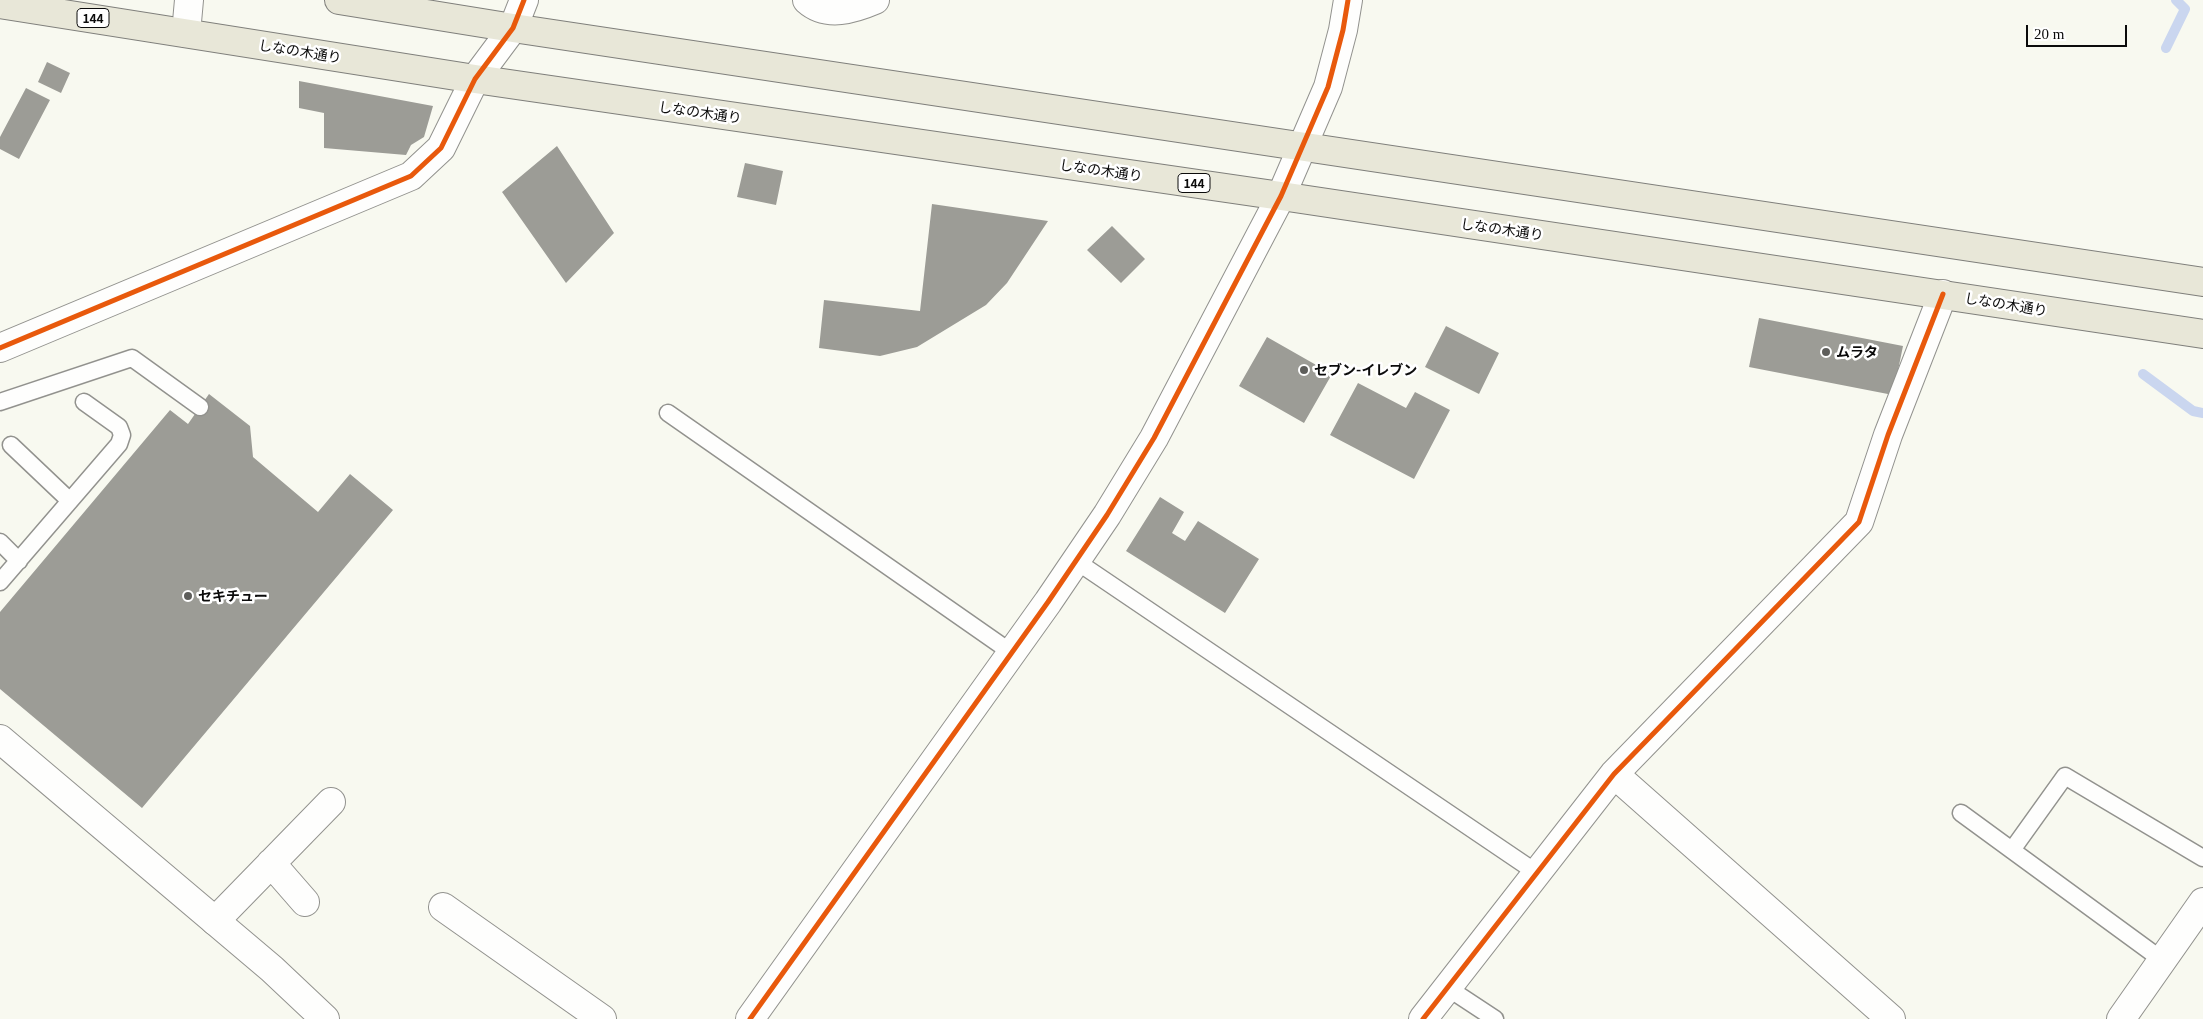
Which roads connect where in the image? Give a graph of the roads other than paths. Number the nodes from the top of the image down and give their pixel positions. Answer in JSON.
{"nodes":[{"id":1,"x":189,"y":0,"type":"edge"},
{"id":2,"x":339,"y":0,"type":"edge"},
{"id":3,"x":524,"y":0,"type":"edge"},
{"id":4,"x":807,"y":0,"type":"edge"},
{"id":5,"x":875,"y":0,"type":"edge"},
{"id":6,"x":1348,"y":0,"type":"edge"},
{"id":7,"x":0,"y":4,"type":"edge"},
{"id":8,"x":513,"y":28,"type":"junction"},
{"id":9,"x":186,"y":33,"type":"junction"},
{"id":10,"x":475,"y":79,"type":"junction"},
{"id":11,"x":1303,"y":146,"type":"junction"},
{"id":12,"x":1281,"y":196,"type":"junction"},
{"id":13,"x":2203,"y":282,"type":"edge"},
{"id":14,"x":1943,"y":294,"type":"junction"},
{"id":15,"x":2203,"y":334,"type":"edge"},
{"id":16,"x":0,"y":348,"type":"edge"},
{"id":17,"x":0,"y":402,"type":"edge"},
{"id":18,"x":84,"y":402,"type":"dead end"},
{"id":19,"x":200,"y":408,"type":"dead end"},
{"id":20,"x":668,"y":413,"type":"dead end"},
{"id":21,"x":11,"y":445,"type":"dead end"},
{"id":22,"x":70,"y":501,"type":"junction"},
{"id":23,"x":0,"y":542,"type":"edge"},
{"id":24,"x":19,"y":561,"type":"junction"},
{"id":25,"x":1076,"y":561,"type":"junction"},
{"id":26,"x":0,"y":582,"type":"edge"},
{"id":27,"x":1012,"y":653,"type":"junction"},
{"id":28,"x":0,"y":739,"type":"edge"},
{"id":29,"x":1614,"y":774,"type":"junction"},
{"id":30,"x":331,"y":802,"type":"dead end"},
{"id":31,"x":1961,"y":813,"type":"dead end"},
{"id":32,"x":2012,"y":850,"type":"junction"},
{"id":33,"x":2203,"y":858,"type":"edge"},
{"id":34,"x":271,"y":863,"type":"junction"},
{"id":35,"x":1537,"y":873,"type":"junction"},
{"id":36,"x":305,"y":902,"type":"dead end"},
{"id":37,"x":2203,"y":902,"type":"edge"},
{"id":38,"x":443,"y":907,"type":"dead end"},
{"id":39,"x":215,"y":920,"type":"junction"},
{"id":40,"x":2162,"y":960,"type":"junction"},
{"id":41,"x":1448,"y":988,"type":"junction"},
{"id":42,"x":324,"y":1019,"type":"edge"},
{"id":43,"x":602,"y":1019,"type":"edge"},
{"id":44,"x":750,"y":1019,"type":"edge"},
{"id":45,"x":1423,"y":1019,"type":"edge"},
{"id":46,"x":1495,"y":1019,"type":"edge"},
{"id":47,"x":1892,"y":1019,"type":"edge"},
{"id":48,"x":2121,"y":1019,"type":"edge"}],
"edges":[{"from":1,"to":9,"type":"street"},
{"from":2,"to":8,"type":"highway"},
{"from":3,"to":8,"type":"street"},
{"from":4,"to":5,"type":"street"},
{"from":6,"to":11,"type":"street"},
{"from":7,"to":9,"type":"highway","name":"しなの木通り","number":"144"},
{"from":8,"to":10,"type":"street"},
{"from":8,"to":11,"type":"highway"},
{"from":9,"to":10,"type":"highway","name":"しなの木通り","number":"144"},
{"from":10,"to":12,"type":"highway","name":"しなの木通り","number":"144"},
{"from":10,"to":16,"type":"street"},
{"from":11,"to":12,"type":"street"},
{"from":11,"to":13,"type":"highway"},
{"from":12,"to":14,"type":"highway","name":"しなの木通り","number":"144"},
{"from":12,"to":25,"type":"street"},
{"from":14,"to":15,"type":"highway","name":"しなの木通り","number":"144"},
{"from":14,"to":29,"type":"street"},
{"from":17,"to":19,"type":"lane"},
{"from":18,"to":22,"type":"lane"},
{"from":20,"to":27,"type":"lane"},
{"from":21,"to":22,"type":"lane"},
{"from":22,"to":24,"type":"lane"},
{"from":23,"to":24,"type":"lane"},
{"from":24,"to":26,"type":"lane"},
{"from":25,"to":27,"type":"street"},
{"from":25,"to":35,"type":"lane"},
{"from":27,"to":44,"type":"street"},
{"from":28,"to":39,"type":"street"},
{"from":29,"to":35,"type":"street"},
{"from":29,"to":47,"type":"street"},
{"from":30,"to":34,"type":"street"},
{"from":31,"to":32,"type":"lane"},
{"from":32,"to":33,"type":"lane"},
{"from":32,"to":40,"type":"lane"},
{"from":34,"to":36,"type":"street"},
{"from":34,"to":39,"type":"street"},
{"from":35,"to":41,"type":"street"},
{"from":37,"to":40,"type":"street"},
{"from":38,"to":43,"type":"street"},
{"from":39,"to":42,"type":"street"},
{"from":40,"to":48,"type":"street"},
{"from":41,"to":45,"type":"street"},
{"from":41,"to":46,"type":"lane"}]}
